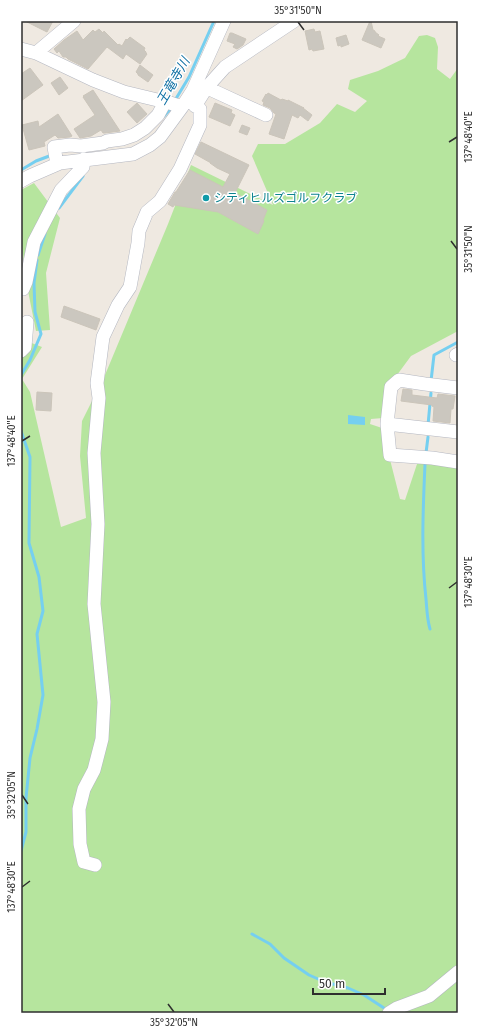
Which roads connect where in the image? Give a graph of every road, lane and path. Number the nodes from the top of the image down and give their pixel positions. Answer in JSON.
{"nodes":[{"id":1,"x":74,"y":21,"type":"edge"},
{"id":2,"x":224,"y":21,"type":"edge"},
{"id":3,"x":294,"y":21,"type":"edge"},
{"id":4,"x":27,"y":52,"type":"edge"},
{"id":5,"x":210,"y":54,"type":"junction"},
{"id":6,"x":225,"y":67,"type":"junction"},
{"id":7,"x":202,"y":85,"type":"junction"},
{"id":8,"x":180,"y":104,"type":"junction"},
{"id":9,"x":266,"y":115,"type":"dead end"},
{"id":10,"x":56,"y":157,"type":"junction"},
{"id":11,"x":84,"y":159,"type":"junction"},
{"id":12,"x":21,"y":181,"type":"edge"},
{"id":13,"x":21,"y":289,"type":"edge"},
{"id":14,"x":27,"y":322,"type":"dead end"},
{"id":15,"x":21,"y":351,"type":"edge"},
{"id":16,"x":458,"y":388,"type":"edge"},
{"id":17,"x":387,"y":424,"type":"junction"},
{"id":18,"x":458,"y":432,"type":"edge"},
{"id":19,"x":458,"y":462,"type":"edge"},
{"id":20,"x":96,"y":865,"type":"dead end"},
{"id":21,"x":458,"y":972,"type":"edge"},
{"id":22,"x":389,"y":1013,"type":"edge"}],
"edges":[{"from":1,"to":4,"type":"street"},
{"from":2,"to":5,"type":"street"},
{"from":3,"to":6,"type":"street"},
{"from":4,"to":8,"type":"street"},
{"from":5,"to":6,"type":"street"},
{"from":5,"to":7,"type":"street"},
{"from":6,"to":7,"type":"street"},
{"from":7,"to":8,"type":"street"},
{"from":7,"to":9,"type":"street"},
{"from":8,"to":10,"type":"street"},
{"from":8,"to":11,"type":"street"},
{"from":8,"to":20,"type":"street"},
{"from":10,"to":11,"type":"street"},
{"from":10,"to":12,"type":"street"},
{"from":11,"to":13,"type":"street"},
{"from":14,"to":15,"type":"street"},
{"from":16,"to":17,"type":"street"},
{"from":17,"to":18,"type":"street"},
{"from":17,"to":19,"type":"street"},
{"from":21,"to":22,"type":"street"}]}
